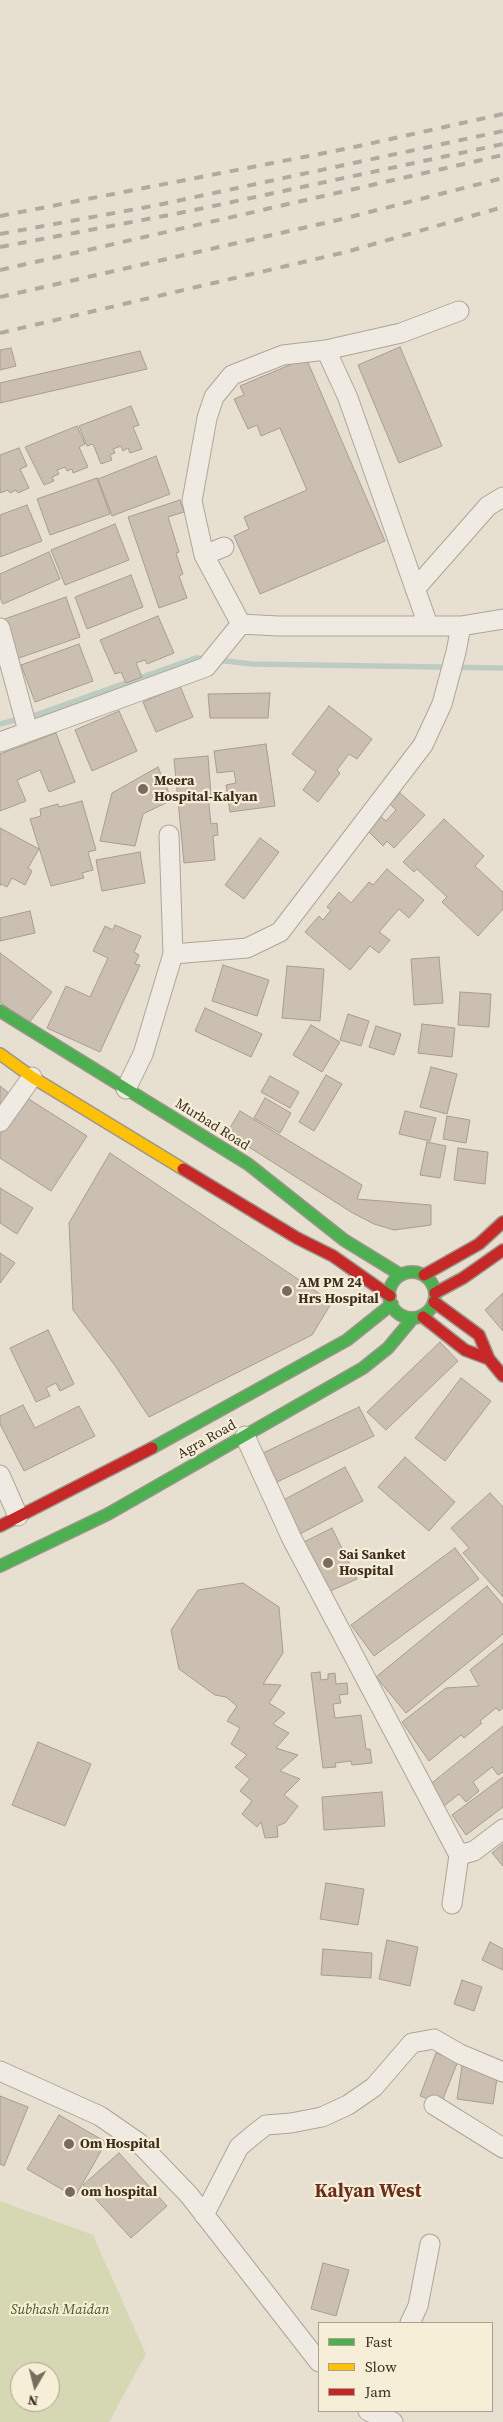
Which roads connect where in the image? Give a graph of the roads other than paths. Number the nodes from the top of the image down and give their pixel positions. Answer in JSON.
{"nodes":[{"id":1,"x":459,"y":310,"type":"dead end"},
{"id":2,"x":326,"y":350,"type":"junction"},
{"id":3,"x":503,"y":497,"type":"edge"},
{"id":4,"x":224,"y":547,"type":"dead end"},
{"id":5,"x":204,"y":556,"type":"junction"},
{"id":6,"x":416,"y":589,"type":"junction"},
{"id":7,"x":503,"y":619,"type":"edge"},
{"id":8,"x":241,"y":624,"type":"junction"},
{"id":9,"x":428,"y":625,"type":"junction"},
{"id":10,"x":461,"y":626,"type":"junction"},
{"id":11,"x":0,"y":628,"type":"edge"},
{"id":12,"x":28,"y":731,"type":"junction"},
{"id":13,"x":0,"y":742,"type":"edge"},
{"id":14,"x":169,"y":835,"type":"dead end"},
{"id":15,"x":173,"y":954,"type":"junction"},
{"id":16,"x":0,"y":1011,"type":"edge"},
{"id":17,"x":0,"y":1054,"type":"edge"},
{"id":18,"x":32,"y":1076,"type":"junction"},
{"id":19,"x":126,"y":1089,"type":"junction"},
{"id":20,"x":0,"y":1122,"type":"edge"},
{"id":21,"x":503,"y":1222,"type":"edge"},
{"id":22,"x":503,"y":1250,"type":"edge"},
{"id":23,"x":401,"y":1275,"type":"junction"},
{"id":24,"x":424,"y":1275,"type":"junction"},
{"id":25,"x":435,"y":1298,"type":"junction"},
{"id":26,"x":390,"y":1300,"type":"junction"},
{"id":27,"x":417,"y":1317,"type":"junction"},
{"id":28,"x":489,"y":1359,"type":"junction"},
{"id":29,"x":503,"y":1376,"type":"edge"},
{"id":30,"x":245,"y":1436,"type":"junction"},
{"id":31,"x":0,"y":1475,"type":"edge"},
{"id":32,"x":18,"y":1516,"type":"junction"},
{"id":33,"x":0,"y":1526,"type":"edge"},
{"id":34,"x":0,"y":1566,"type":"edge"},
{"id":35,"x":503,"y":1829,"type":"edge"},
{"id":36,"x":459,"y":1854,"type":"junction"},
{"id":37,"x":452,"y":1904,"type":"dead end"},
{"id":38,"x":0,"y":2071,"type":"edge"},
{"id":39,"x":503,"y":2072,"type":"edge"},
{"id":40,"x":434,"y":2105,"type":"dead end"},
{"id":41,"x":503,"y":2148,"type":"edge"},
{"id":42,"x":204,"y":2215,"type":"junction"},
{"id":43,"x":430,"y":2244,"type":"dead end"},
{"id":44,"x":410,"y":2322,"type":"edge"},
{"id":45,"x":318,"y":2361,"type":"edge"},
{"id":46,"x":370,"y":2412,"type":"edge"},
{"id":47,"x":392,"y":2422,"type":"edge"}],
"edges":[{"from":1,"to":2,"type":"street"},
{"from":2,"to":5,"type":"street"},
{"from":2,"to":6,"type":"street"},
{"from":3,"to":6,"type":"street"},
{"from":4,"to":5,"type":"street"},
{"from":5,"to":8,"type":"street"},
{"from":6,"to":9,"type":"street"},
{"from":7,"to":10,"type":"street"},
{"from":8,"to":9,"type":"street"},
{"from":8,"to":12,"type":"street"},
{"from":9,"to":10,"type":"street"},
{"from":10,"to":15,"type":"street"},
{"from":11,"to":12,"type":"street"},
{"from":12,"to":13,"type":"street"},
{"from":14,"to":15,"type":"street"},
{"from":15,"to":19,"type":"street"},
{"from":16,"to":19,"type":"main road","name":"Murbad Road"},
{"from":17,"to":18,"type":"main road"},
{"from":18,"to":20,"type":"street"},
{"from":18,"to":26,"type":"main road"},
{"from":19,"to":23,"type":"main road","name":"Murbad Road"},
{"from":21,"to":24,"type":"main road"},
{"from":22,"to":25,"type":"main road","name":"Agra Road"},
{"from":23,"to":24,"type":"main road"},
{"from":23,"to":26,"type":"main road","name":"Agra Road"},
{"from":24,"to":25,"type":"main road"},
{"from":25,"to":27,"type":"main road","name":"Agra Road"},
{"from":25,"to":28,"type":"main road"},
{"from":26,"to":27,"type":"main road"},
{"from":26,"to":32,"type":"main road","name":"Agra Road"},
{"from":27,"to":28,"type":"main road"},
{"from":27,"to":30,"type":"main road","name":"Agra Road"},
{"from":28,"to":29,"type":"main road"},
{"from":30,"to":34,"type":"main road","name":"Agra Road"},
{"from":30,"to":36,"type":"street"},
{"from":31,"to":32,"type":"street"},
{"from":32,"to":33,"type":"main road","name":"Agra Road"},
{"from":35,"to":36,"type":"street"},
{"from":36,"to":37,"type":"street"},
{"from":38,"to":42,"type":"street"},
{"from":39,"to":42,"type":"street"},
{"from":40,"to":41,"type":"street"},
{"from":42,"to":45,"type":"street"},
{"from":43,"to":44,"type":"street"},
{"from":46,"to":47,"type":"street"}]}
